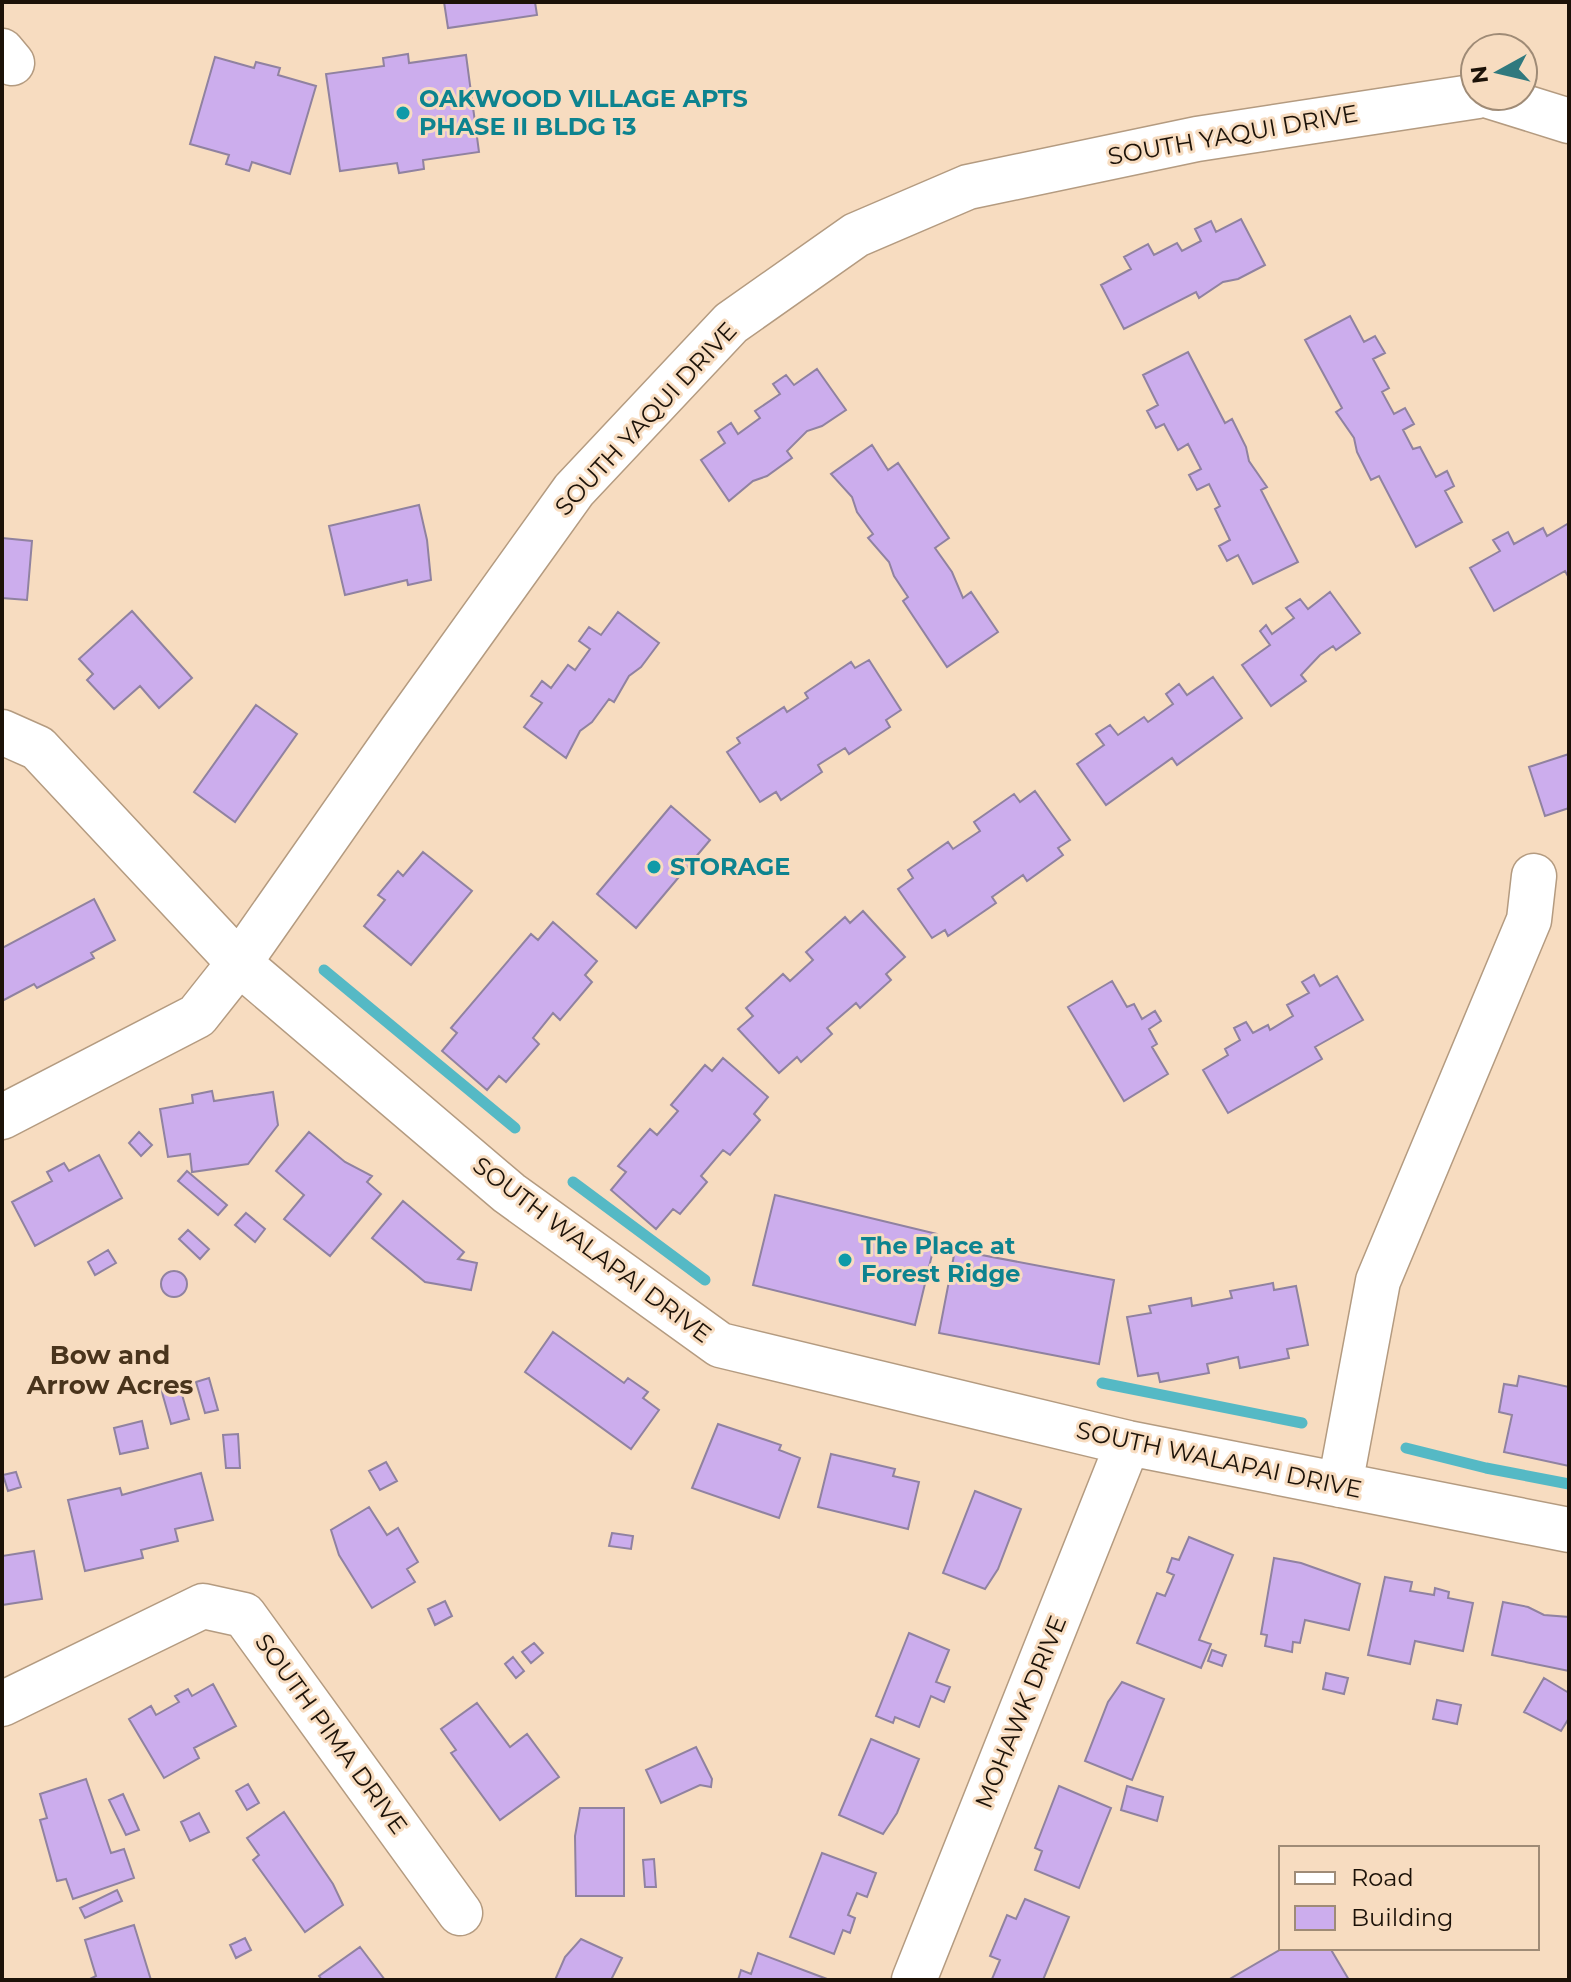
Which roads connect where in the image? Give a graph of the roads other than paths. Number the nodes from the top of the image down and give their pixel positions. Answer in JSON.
{"nodes":[{"id":1,"x":1459,"y":99,"type":"edge"},
{"id":2,"x":1539,"y":112,"type":"edge"},
{"id":3,"x":1569,"y":121,"type":"edge"},
{"id":4,"x":2,"y":732,"type":"edge"},
{"id":5,"x":1534,"y":876,"type":"dead end"},
{"id":6,"x":239,"y":963,"type":"junction"},
{"id":7,"x":2,"y":1117,"type":"edge"},
{"id":8,"x":1128,"y":1443,"type":"junction"},
{"id":9,"x":1340,"y":1485,"type":"junction"},
{"id":10,"x":1569,"y":1530,"type":"edge"},
{"id":11,"x":2,"y":1704,"type":"edge"},
{"id":12,"x":460,"y":1913,"type":"dead end"},
{"id":13,"x":914,"y":1980,"type":"edge"}],
"edges":[{"from":1,"to":6,"type":"street","name":"SOUTH YAQUI DRIVE"},
{"from":2,"to":3,"type":"street"},
{"from":4,"to":6,"type":"street","name":"SOUTH WALAPAI DRIVE"},
{"from":5,"to":9,"type":"street"},
{"from":6,"to":7,"type":"street","name":"SOUTH YAQUI DRIVE"},
{"from":6,"to":8,"type":"street","name":"SOUTH WALAPAI DRIVE"},
{"from":8,"to":9,"type":"street","name":"SOUTH WALAPAI DRIVE"},
{"from":8,"to":13,"type":"street","name":"MOHAWK DRIVE"},
{"from":9,"to":10,"type":"street","name":"SOUTH WALAPAI DRIVE"},
{"from":11,"to":12,"type":"street","name":"SOUTH PIMA DRIVE"}]}
